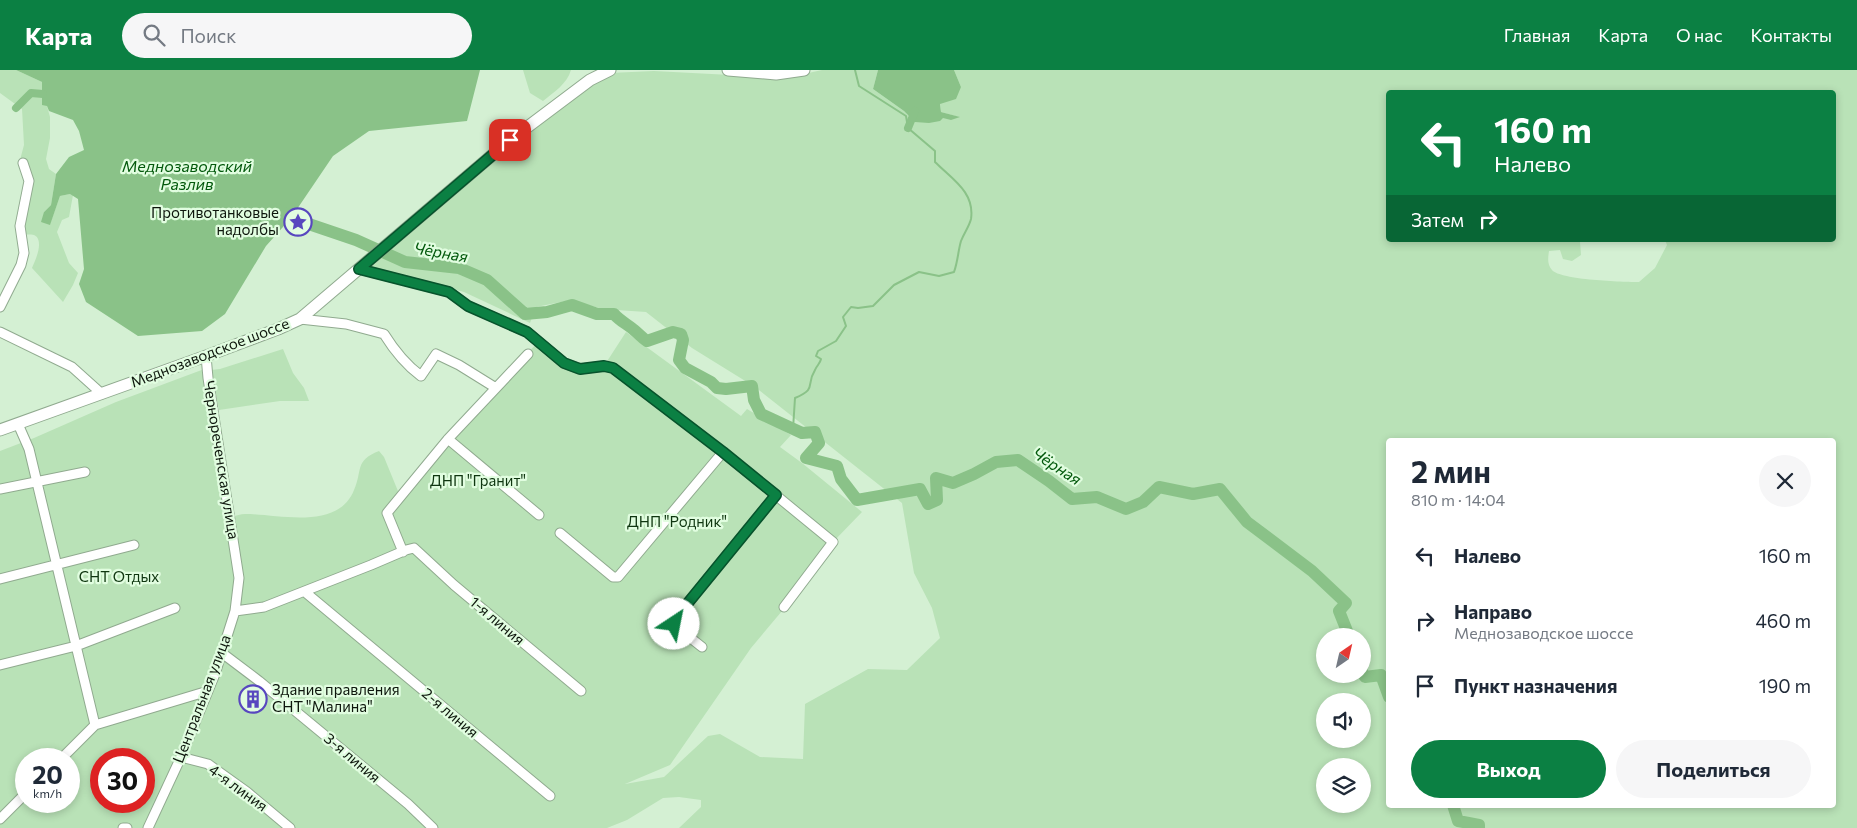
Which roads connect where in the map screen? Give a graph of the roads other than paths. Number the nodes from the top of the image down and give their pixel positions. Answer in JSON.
{"nodes":[{"id":1,"x":610,"y":70,"type":"edge"},
{"id":2,"x":728,"y":70,"type":"edge"},
{"id":3,"x":804,"y":70,"type":"edge"},
{"id":4,"x":23,"y":163,"type":"dead end"},
{"id":5,"x":359,"y":269,"type":"junction"},
{"id":6,"x":0,"y":307,"type":"edge"},
{"id":7,"x":300,"y":319,"type":"junction"},
{"id":8,"x":0,"y":332,"type":"edge"},
{"id":9,"x":538,"y":343,"type":"junction"},
{"id":10,"x":206,"y":356,"type":"junction"},
{"id":11,"x":496,"y":388,"type":"junction"},
{"id":12,"x":102,"y":394,"type":"junction"},
{"id":13,"x":18,"y":424,"type":"junction"},
{"id":14,"x":0,"y":430,"type":"edge"},
{"id":15,"x":448,"y":439,"type":"junction"},
{"id":16,"x":723,"y":452,"type":"junction"},
{"id":17,"x":85,"y":472,"type":"dead end"},
{"id":18,"x":37,"y":481,"type":"junction"},
{"id":19,"x":0,"y":489,"type":"edge"},
{"id":20,"x":776,"y":495,"type":"junction"},
{"id":21,"x":539,"y":515,"type":"dead end"},
{"id":22,"x":560,"y":533,"type":"dead end"},
{"id":23,"x":134,"y":545,"type":"dead end"},
{"id":24,"x":403,"y":552,"type":"junction"},
{"id":25,"x":56,"y":565,"type":"junction"},
{"id":26,"x":237,"y":565,"type":"joint"},
{"id":27,"x":0,"y":579,"type":"edge"},
{"id":28,"x":305,"y":592,"type":"junction"},
{"id":29,"x":784,"y":607,"type":"dead end"},
{"id":30,"x":175,"y":608,"type":"dead end"},
{"id":31,"x":235,"y":611,"type":"junction"},
{"id":32,"x":76,"y":646,"type":"junction"},
{"id":33,"x":702,"y":647,"type":"dead end"},
{"id":34,"x":222,"y":653,"type":"junction"},
{"id":35,"x":0,"y":665,"type":"edge"},
{"id":36,"x":208,"y":691,"type":"junction"},
{"id":37,"x":582,"y":691,"type":"dead end"},
{"id":38,"x":95,"y":725,"type":"junction"},
{"id":39,"x":72,"y":748,"type":"edge"},
{"id":40,"x":181,"y":757,"type":"junction"},
{"id":41,"x":550,"y":796,"type":"dead end"},
{"id":42,"x":15,"y":804,"type":"edge"},
{"id":43,"x":0,"y":819,"type":"edge"},
{"id":44,"x":123,"y":828,"type":"edge"},
{"id":45,"x":126,"y":828,"type":"edge"},
{"id":46,"x":148,"y":828,"type":"edge"},
{"id":47,"x":290,"y":828,"type":"edge"},
{"id":48,"x":433,"y":828,"type":"edge"}],
"edges":[{"from":1,"to":5,"type":"main road","name":"Меднозаводское шоссе"},
{"from":2,"to":3,"type":"main road"},
{"from":4,"to":6,"type":"street"},
{"from":5,"to":7,"type":"main road","name":"Меднозаводское шоссе"},
{"from":5,"to":9,"type":"street"},
{"from":7,"to":10,"type":"main road","name":"Меднозаводское шоссе"},
{"from":7,"to":11,"type":"street"},
{"from":8,"to":12,"type":"street"},
{"from":9,"to":11,"type":"street"},
{"from":9,"to":16,"type":"street"},
{"from":10,"to":12,"type":"main road","name":"Меднозаводское шоссе"},
{"from":10,"to":26,"type":"street","name":"Чернореченская улица"},
{"from":11,"to":15,"type":"street"},
{"from":12,"to":13,"type":"main road","name":"Меднозаводское шоссе"},
{"from":13,"to":14,"type":"main road","name":"Меднозаводское шоссе"},
{"from":13,"to":18,"type":"street"},
{"from":15,"to":21,"type":"street"},
{"from":15,"to":24,"type":"street"},
{"from":16,"to":20,"type":"street"},
{"from":16,"to":22,"type":"street"},
{"from":17,"to":18,"type":"street"},
{"from":18,"to":19,"type":"street"},
{"from":18,"to":25,"type":"street"},
{"from":20,"to":29,"type":"street"},
{"from":20,"to":33,"type":"street"},
{"from":23,"to":25,"type":"street"},
{"from":24,"to":28,"type":"street"},
{"from":24,"to":37,"type":"street","name":"1-я линия"},
{"from":25,"to":27,"type":"street"},
{"from":25,"to":32,"type":"street"},
{"from":26,"to":31,"type":"street","name":"Центральная улица"},
{"from":28,"to":31,"type":"street"},
{"from":28,"to":41,"type":"street","name":"2-я линия"},
{"from":30,"to":32,"type":"street"},
{"from":31,"to":34,"type":"street","name":"Центральная улица"},
{"from":32,"to":35,"type":"street"},
{"from":32,"to":38,"type":"street"},
{"from":34,"to":36,"type":"street","name":"Центральная улица"},
{"from":34,"to":48,"type":"street","name":"3-я линия"},
{"from":36,"to":38,"type":"street"},
{"from":36,"to":40,"type":"street","name":"Центральная улица"},
{"from":38,"to":39,"type":"street"},
{"from":40,"to":46,"type":"street","name":"Центральная улица"},
{"from":40,"to":47,"type":"street","name":"4-я линия"},
{"from":42,"to":43,"type":"street"},
{"from":44,"to":45,"type":"street"}]}
